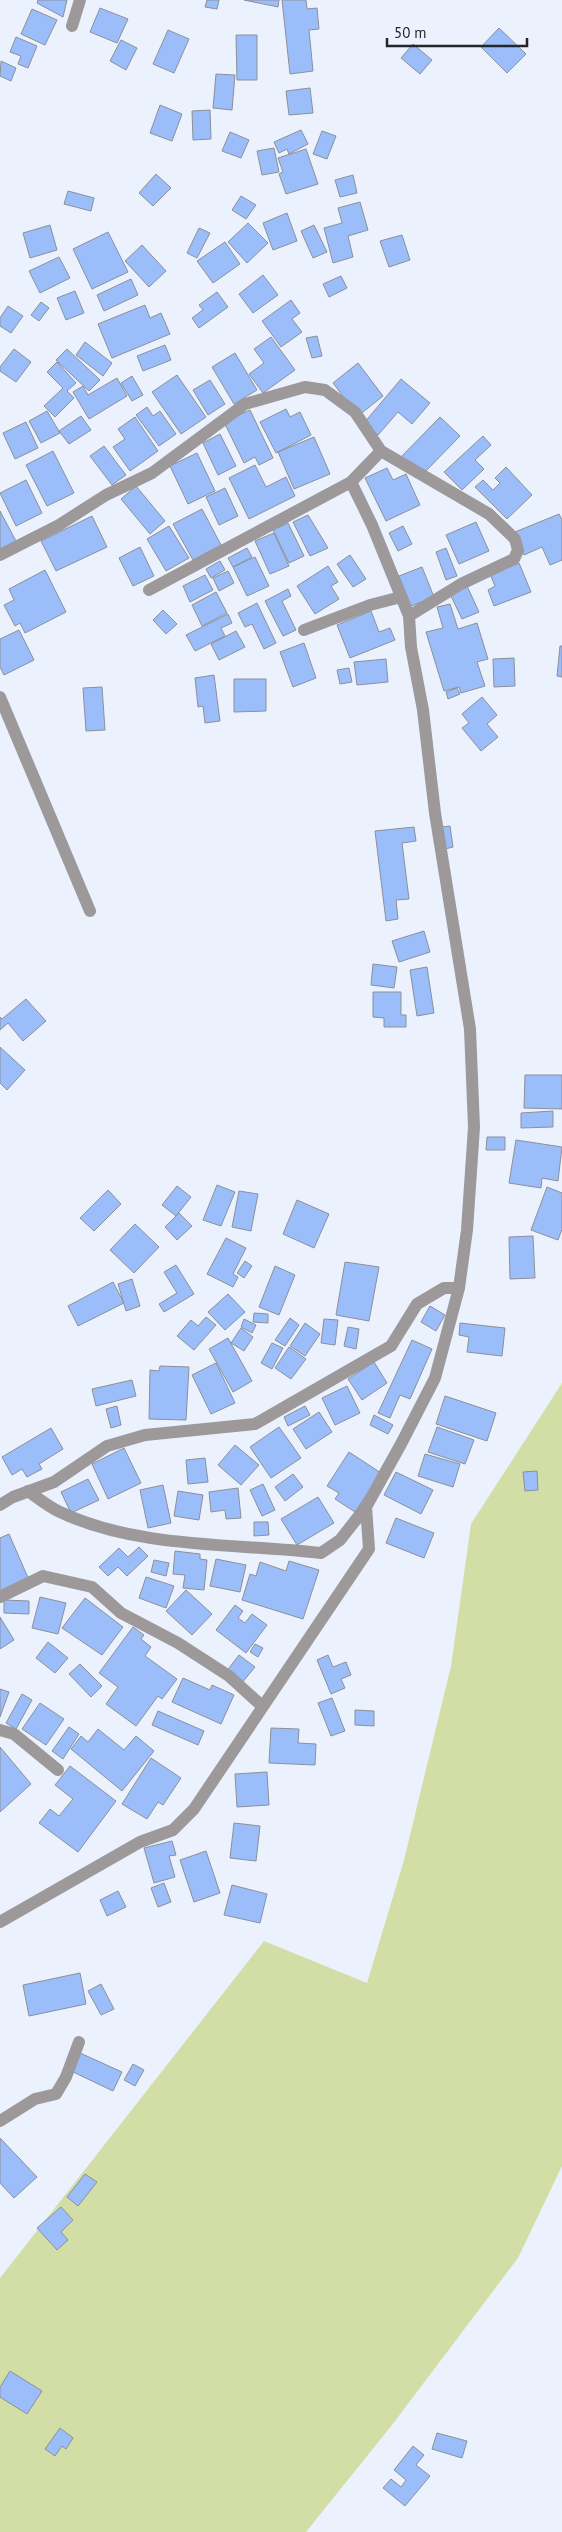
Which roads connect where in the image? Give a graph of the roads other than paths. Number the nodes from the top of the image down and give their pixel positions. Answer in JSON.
{"nodes":[{"id":1,"x":80,"y":0,"type":"edge"},
{"id":2,"x":72,"y":26,"type":"dead end"},
{"id":3,"x":381,"y":451,"type":"junction"},
{"id":4,"x":351,"y":482,"type":"junction"},
{"id":5,"x":0,"y":555,"type":"edge"},
{"id":6,"x":149,"y":590,"type":"dead end"},
{"id":7,"x":401,"y":597,"type":"junction"},
{"id":8,"x":408,"y":616,"type":"junction"},
{"id":9,"x":304,"y":630,"type":"dead end"},
{"id":10,"x":0,"y":697,"type":"edge"},
{"id":11,"x":90,"y":911,"type":"dead end"},
{"id":12,"x":459,"y":1288,"type":"junction"},
{"id":13,"x":28,"y":1491,"type":"junction"},
{"id":14,"x":0,"y":1505,"type":"edge"},
{"id":15,"x":366,"y":1507,"type":"junction"},
{"id":16,"x":0,"y":1597,"type":"edge"},
{"id":17,"x":262,"y":1706,"type":"junction"},
{"id":18,"x":0,"y":1730,"type":"edge"},
{"id":19,"x":58,"y":1770,"type":"dead end"},
{"id":20,"x":0,"y":1922,"type":"edge"},
{"id":21,"x":79,"y":2042,"type":"dead end"},
{"id":22,"x":0,"y":2121,"type":"edge"}],
"edges":[{"from":1,"to":2,"type":"street"},
{"from":3,"to":4,"type":"street"},
{"from":3,"to":5,"type":"street"},
{"from":3,"to":8,"type":"street"},
{"from":4,"to":6,"type":"street"},
{"from":4,"to":7,"type":"street"},
{"from":7,"to":8,"type":"street"},
{"from":7,"to":9,"type":"street"},
{"from":8,"to":12,"type":"street"},
{"from":10,"to":11,"type":"street"},
{"from":12,"to":13,"type":"street"},
{"from":12,"to":15,"type":"street"},
{"from":13,"to":14,"type":"street"},
{"from":13,"to":15,"type":"street"},
{"from":15,"to":17,"type":"street"},
{"from":16,"to":17,"type":"street"},
{"from":17,"to":20,"type":"street"},
{"from":18,"to":19,"type":"street"},
{"from":21,"to":22,"type":"street"}]}
